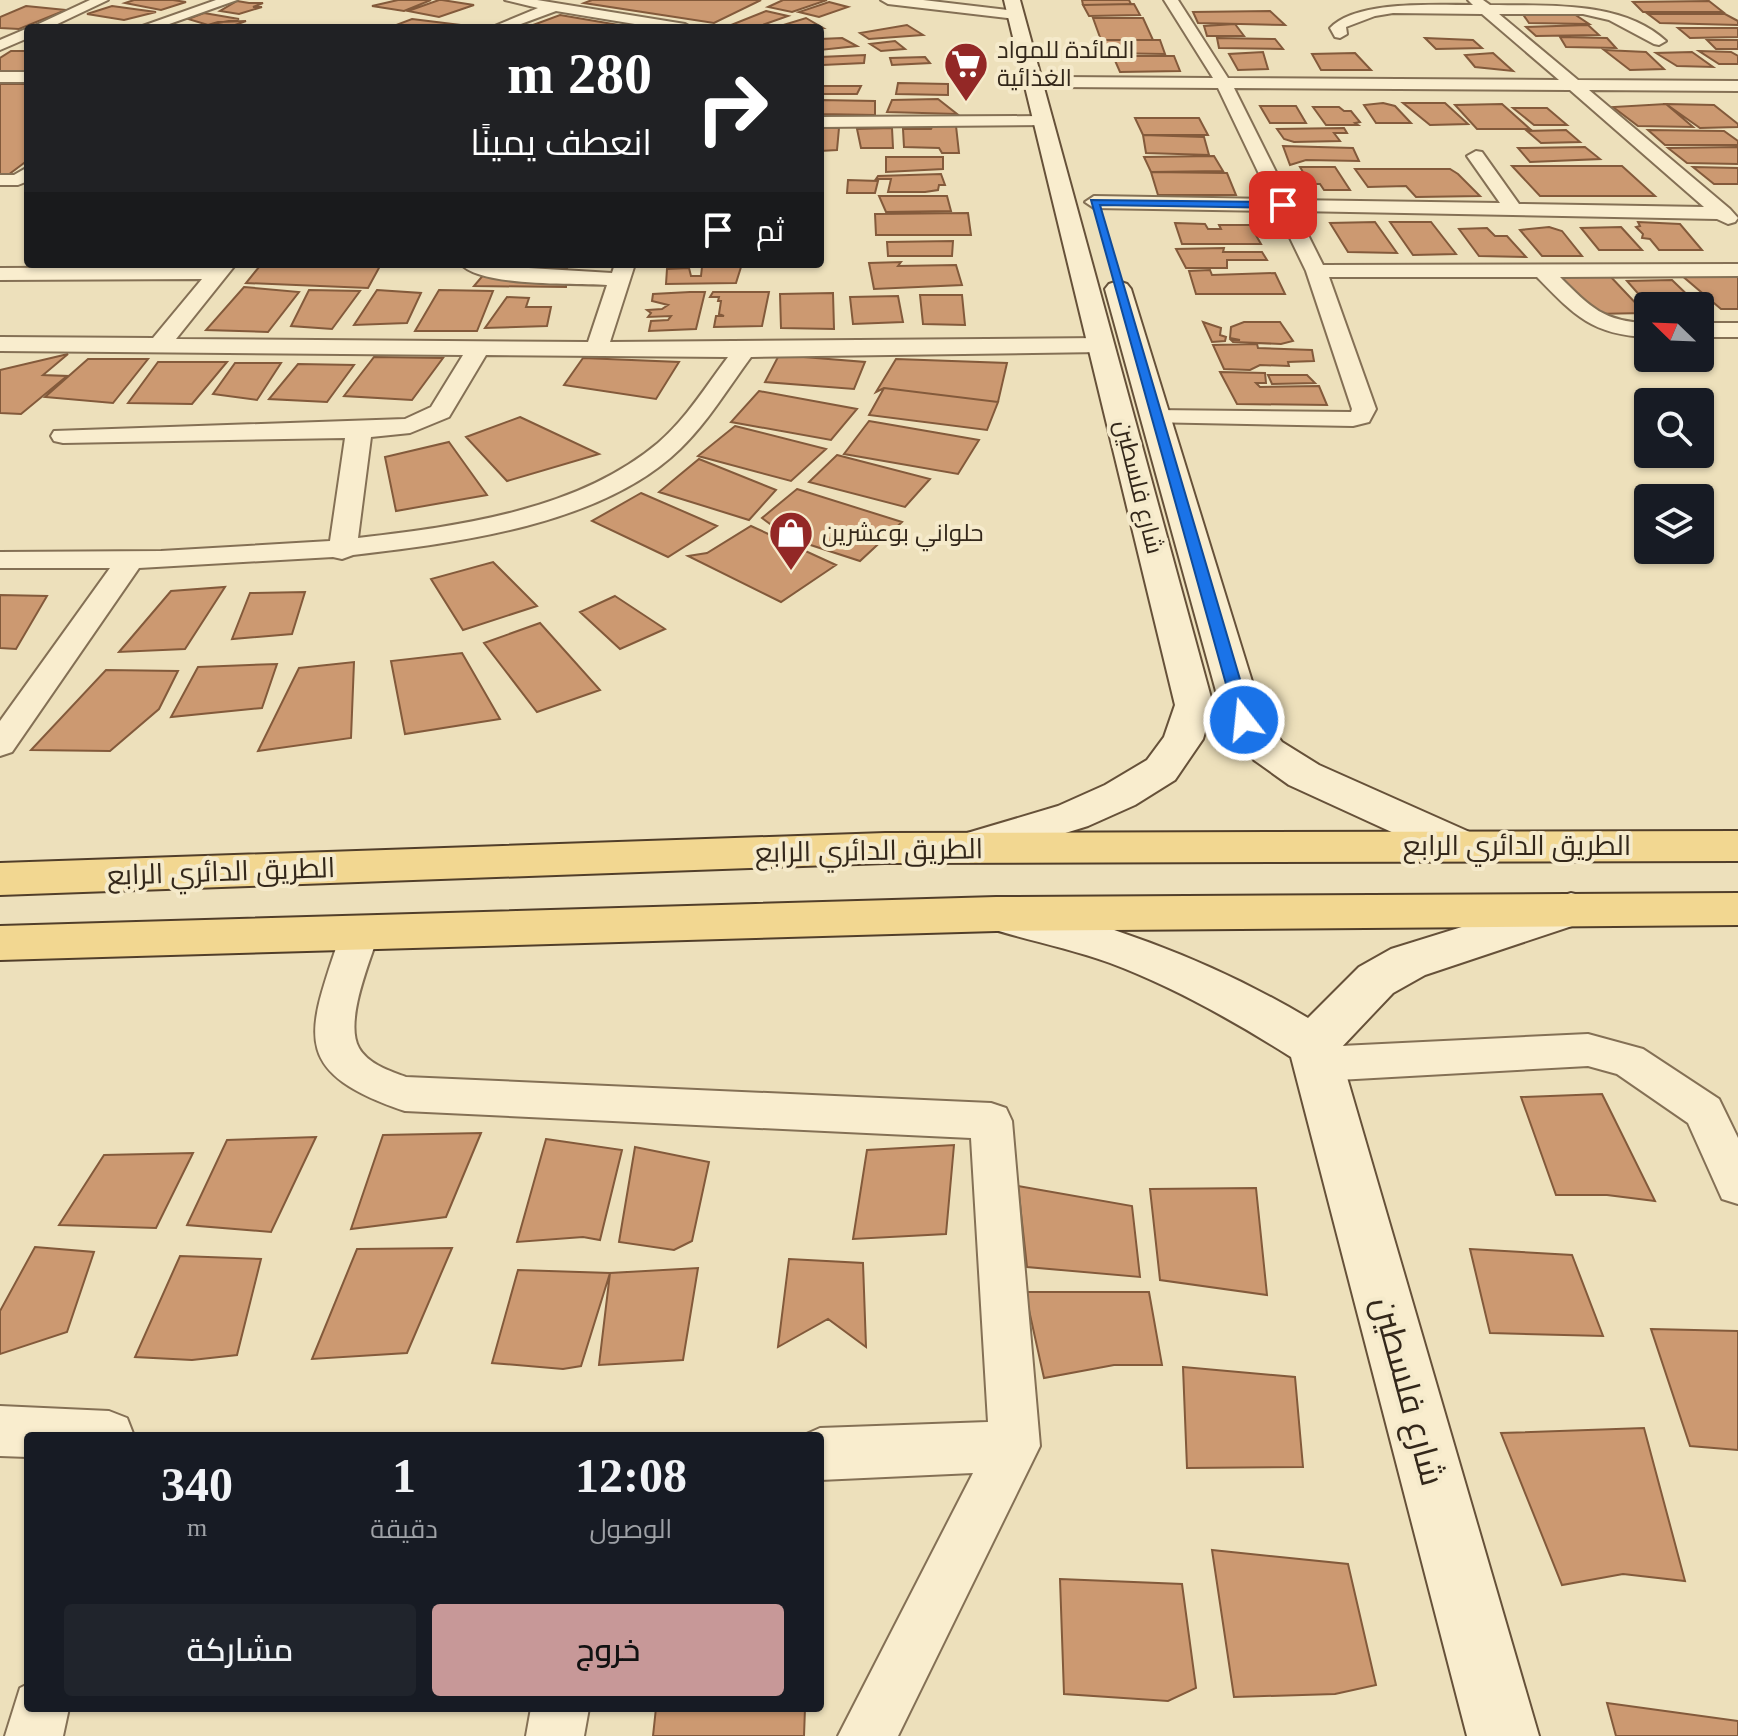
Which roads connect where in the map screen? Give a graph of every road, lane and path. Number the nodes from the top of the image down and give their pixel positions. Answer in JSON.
{"nodes":[{"id":1,"x":101,"y":0,"type":"edge"},
{"id":2,"x":230,"y":0,"type":"edge"},
{"id":3,"x":512,"y":0,"type":"edge"},
{"id":4,"x":573,"y":0,"type":"edge"},
{"id":5,"x":888,"y":0,"type":"edge"},
{"id":6,"x":1171,"y":0,"type":"edge"},
{"id":7,"x":1019,"y":5,"type":"edge"},
{"id":8,"x":1480,"y":5,"type":"edge"},
{"id":9,"x":555,"y":7,"type":"junction"},
{"id":10,"x":46,"y":24,"type":"edge"},
{"id":11,"x":156,"y":24,"type":"edge"},
{"id":12,"x":508,"y":24,"type":"edge"},
{"id":13,"x":660,"y":24,"type":"edge"},
{"id":14,"x":24,"y":34,"type":"edge"},
{"id":15,"x":1340,"y":34,"type":"dead end"},
{"id":16,"x":24,"y":40,"type":"edge"},
{"id":17,"x":4,"y":41,"type":"edge"},
{"id":18,"x":1659,"y":41,"type":"dead end"},
{"id":19,"x":1045,"y":65,"type":"junction"},
{"id":20,"x":0,"y":77,"type":"edge"},
{"id":21,"x":24,"y":77,"type":"edge"},
{"id":22,"x":1224,"y":84,"type":"junction"},
{"id":23,"x":1572,"y":86,"type":"junction"},
{"id":24,"x":1738,"y":86,"type":"edge"},
{"id":25,"x":1045,"y":121,"type":"junction"},
{"id":26,"x":824,"y":122,"type":"edge"},
{"id":27,"x":1476,"y":156,"type":"dead end"},
{"id":28,"x":1283,"y":205,"type":"junction"},
{"id":29,"x":1515,"y":211,"type":"junction"},
{"id":30,"x":1723,"y":213,"type":"junction"},
{"id":31,"x":1098,"y":215,"type":"joint"},
{"id":32,"x":1738,"y":227,"type":"edge"},
{"id":33,"x":222,"y":268,"type":"edge"},
{"id":34,"x":482,"y":268,"type":"edge"},
{"id":35,"x":1112,"y":269,"type":"dead end"},
{"id":36,"x":1738,"y":270,"type":"edge"},
{"id":37,"x":1316,"y":271,"type":"junction"},
{"id":38,"x":1543,"y":271,"type":"junction"},
{"id":39,"x":623,"y":272,"type":"edge"},
{"id":40,"x":0,"y":274,"type":"edge"},
{"id":41,"x":29,"y":274,"type":"junction"},
{"id":42,"x":6,"y":295,"type":"dead end"},
{"id":43,"x":1634,"y":330,"type":"edge"},
{"id":44,"x":1714,"y":330,"type":"edge"},
{"id":45,"x":1738,"y":330,"type":"edge"},
{"id":46,"x":0,"y":344,"type":"edge"},
{"id":47,"x":159,"y":345,"type":"junction"},
{"id":48,"x":1102,"y":345,"type":"junction"},
{"id":49,"x":597,"y":348,"type":"junction"},
{"id":50,"x":478,"y":349,"type":"junction"},
{"id":51,"x":744,"y":350,"type":"junction"},
{"id":52,"x":1154,"y":417,"type":"junction"},
{"id":53,"x":359,"y":430,"type":"junction"},
{"id":54,"x":63,"y":436,"type":"dead end"},
{"id":55,"x":342,"y":551,"type":"junction"},
{"id":56,"x":0,"y":560,"type":"edge"},
{"id":57,"x":130,"y":561,"type":"junction"},
{"id":58,"x":0,"y":745,"type":"edge"},
{"id":59,"x":1459,"y":845,"type":"junction"},
{"id":60,"x":1738,"y":846,"type":"edge"},
{"id":61,"x":972,"y":847,"type":"junction"},
{"id":62,"x":0,"y":879,"type":"edge"},
{"id":63,"x":1571,"y":909,"type":"junction"},
{"id":64,"x":1738,"y":909,"type":"edge"},
{"id":65,"x":996,"y":914,"type":"junction"},
{"id":66,"x":360,"y":933,"type":"junction"},
{"id":67,"x":4,"y":950,"type":"edge"},
{"id":68,"x":1316,"y":1055,"type":"junction"},
{"id":69,"x":1721,"y":1111,"type":"edge"},
{"id":70,"x":1738,"y":1185,"type":"edge"},
{"id":71,"x":0,"y":1431,"type":"edge"},
{"id":72,"x":24,"y":1432,"type":"edge"},
{"id":73,"x":1015,"y":1446,"type":"junction"},
{"id":74,"x":824,"y":1454,"type":"edge"},
{"id":75,"x":39,"y":1712,"type":"edge"},
{"id":76,"x":559,"y":1712,"type":"edge"},
{"id":77,"x":34,"y":1736,"type":"edge"},
{"id":78,"x":555,"y":1736,"type":"edge"},
{"id":79,"x":867,"y":1736,"type":"edge"},
{"id":80,"x":1503,"y":1736,"type":"edge"}],
"edges":[{"from":1,"to":10,"type":"street"},
{"from":2,"to":11,"type":"street"},
{"from":3,"to":9,"type":"street"},
{"from":4,"to":9,"type":"street"},
{"from":5,"to":7,"type":"street"},
{"from":6,"to":22,"type":"street"},
{"from":7,"to":19,"type":"street","name":"شارع فلسطين"},
{"from":8,"to":15,"type":"street"},
{"from":8,"to":18,"type":"street"},
{"from":8,"to":23,"type":"street"},
{"from":9,"to":12,"type":"street"},
{"from":9,"to":13,"type":"street"},
{"from":14,"to":17,"type":"street"},
{"from":16,"to":17,"type":"street"},
{"from":19,"to":22,"type":"street"},
{"from":19,"to":25,"type":"street","name":"شارع فلسطين"},
{"from":19,"to":31,"type":"street","name":"شارع فلسطين"},
{"from":20,"to":21,"type":"street"},
{"from":22,"to":23,"type":"street"},
{"from":22,"to":28,"type":"street"},
{"from":23,"to":24,"type":"street"},
{"from":23,"to":30,"type":"street"},
{"from":25,"to":26,"type":"street"},
{"from":25,"to":48,"type":"street","name":"شارع فلسطين"},
{"from":27,"to":29,"type":"street"},
{"from":28,"to":29,"type":"street"},
{"from":28,"to":31,"type":"street"},
{"from":28,"to":37,"type":"street"},
{"from":29,"to":30,"type":"street"},
{"from":30,"to":32,"type":"street"},
{"from":33,"to":41,"type":"street"},
{"from":33,"to":47,"type":"street"},
{"from":34,"to":39,"type":"street"},
{"from":35,"to":52,"type":"street","name":"شارع فلسطين"},
{"from":36,"to":38,"type":"street"},
{"from":37,"to":38,"type":"street"},
{"from":37,"to":52,"type":"street"},
{"from":38,"to":43,"type":"street"},
{"from":39,"to":49,"type":"street"},
{"from":40,"to":41,"type":"street"},
{"from":41,"to":42,"type":"street"},
{"from":44,"to":45,"type":"street"},
{"from":46,"to":47,"type":"street"},
{"from":47,"to":50,"type":"street"},
{"from":48,"to":51,"type":"street"},
{"from":48,"to":61,"type":"street","name":"شارع فلسطين"},
{"from":49,"to":50,"type":"street"},
{"from":49,"to":51,"type":"street"},
{"from":50,"to":53,"type":"street"},
{"from":51,"to":55,"type":"street"},
{"from":52,"to":59,"type":"street","name":"شارع فلسطين"},
{"from":53,"to":54,"type":"street"},
{"from":53,"to":55,"type":"street"},
{"from":55,"to":57,"type":"street"},
{"from":56,"to":57,"type":"street"},
{"from":57,"to":58,"type":"street"},
{"from":59,"to":60,"type":"main road","name":"الطريق الدائري الرابع"},
{"from":59,"to":61,"type":"main road","name":"الطريق الدائري الرابع"},
{"from":61,"to":62,"type":"main road","name":"الطريق الدائري الرابع"},
{"from":63,"to":64,"type":"main road"},
{"from":63,"to":65,"type":"main road"},
{"from":63,"to":68,"type":"street"},
{"from":65,"to":66,"type":"main road"},
{"from":65,"to":68,"type":"street"},
{"from":66,"to":67,"type":"main road"},
{"from":66,"to":73,"type":"street"},
{"from":68,"to":69,"type":"street"},
{"from":68,"to":80,"type":"street","name":"شارع فلسطين"},
{"from":69,"to":70,"type":"street"},
{"from":71,"to":72,"type":"street"},
{"from":73,"to":74,"type":"street"},
{"from":73,"to":79,"type":"street"},
{"from":75,"to":77,"type":"street"},
{"from":76,"to":78,"type":"street"}]}
